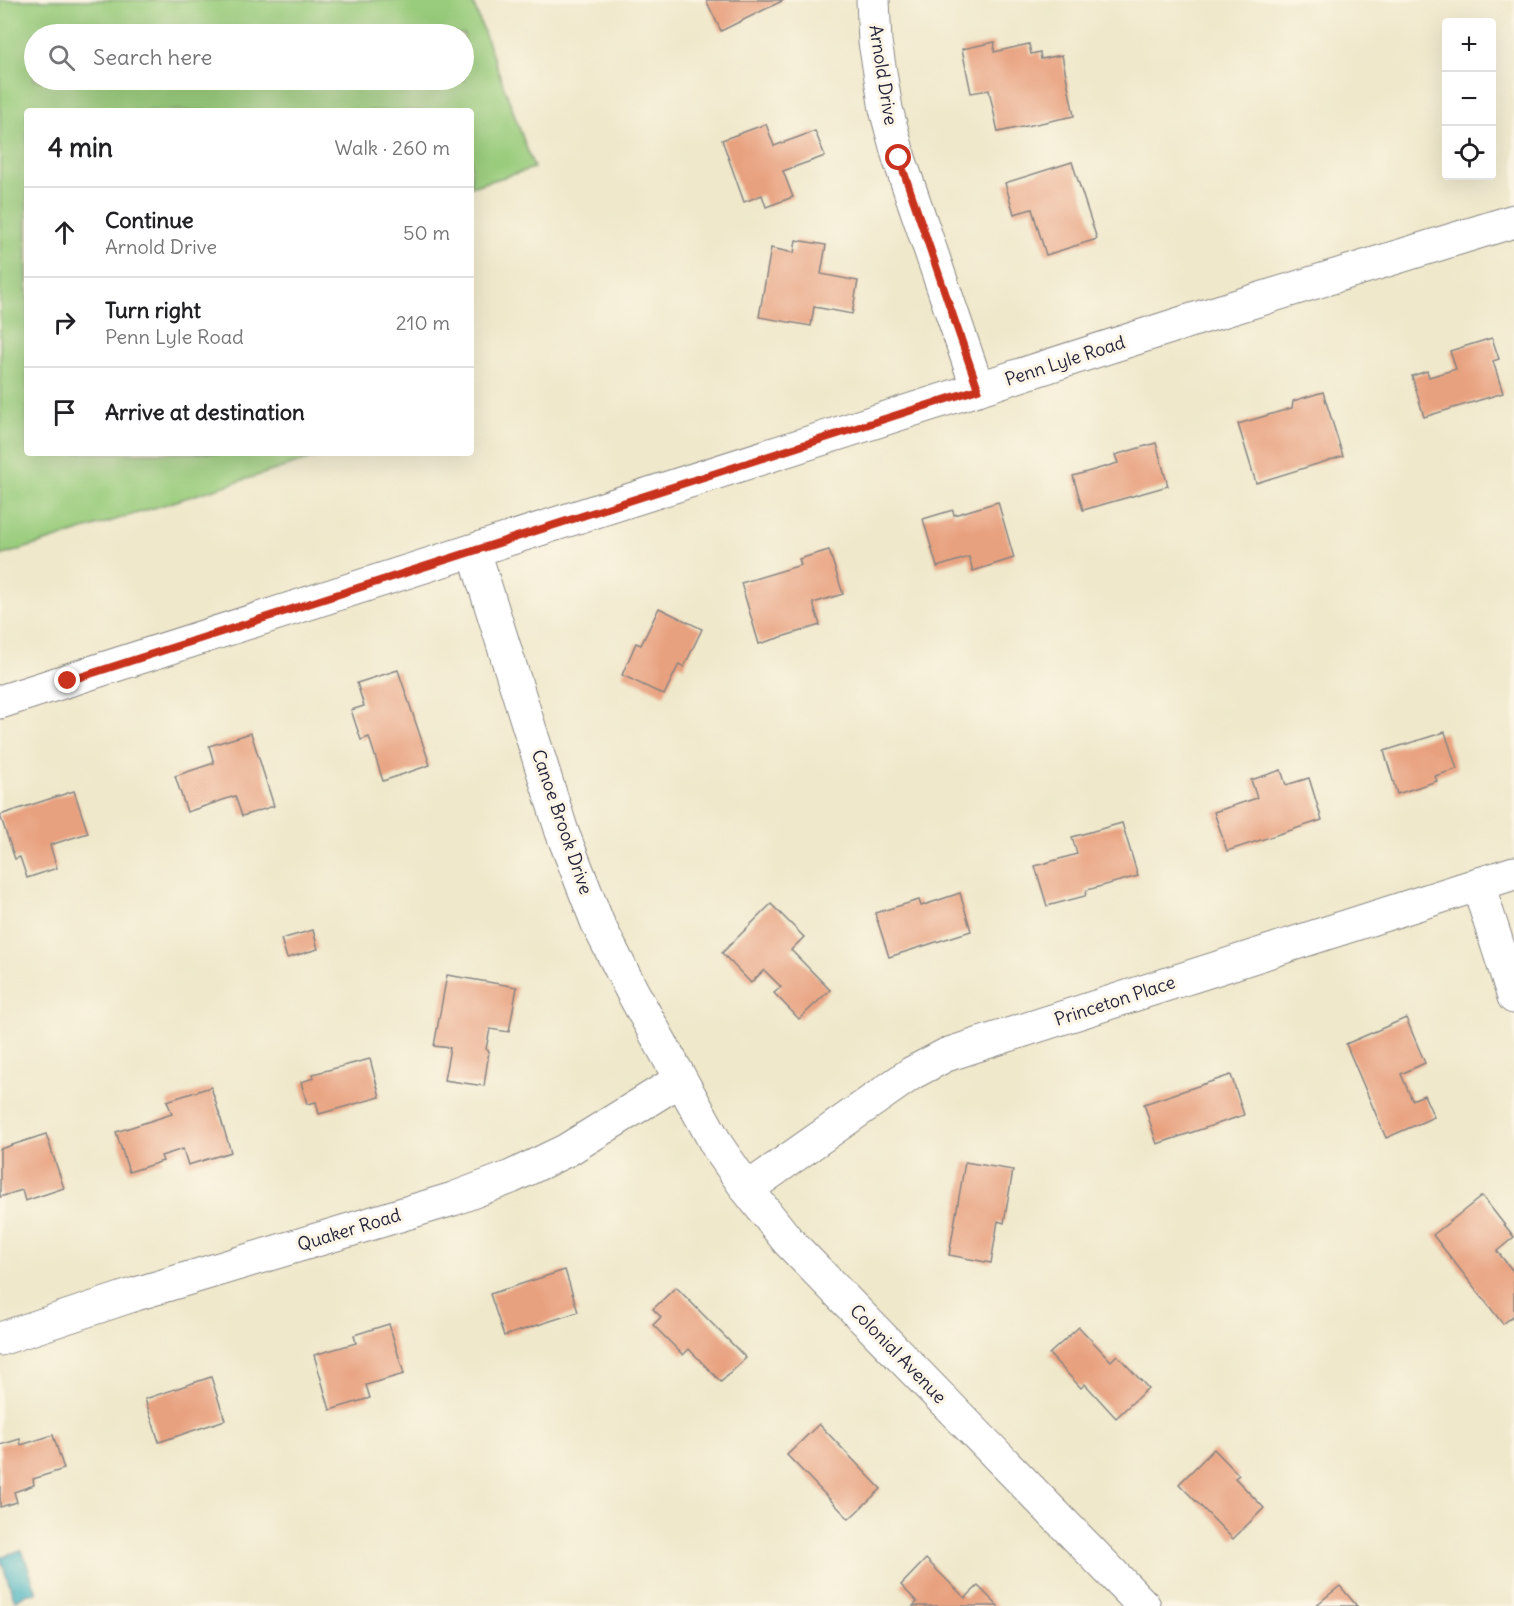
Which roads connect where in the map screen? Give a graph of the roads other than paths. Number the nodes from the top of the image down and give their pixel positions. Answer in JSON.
{"nodes":[{"id":1,"x":873,"y":0,"type":"edge"},
{"id":2,"x":1514,"y":221,"type":"edge"},
{"id":3,"x":978,"y":389,"type":"junction"},
{"id":4,"x":474,"y":551,"type":"junction"},
{"id":5,"x":0,"y":702,"type":"edge"},
{"id":6,"x":1514,"y":873,"type":"edge"},
{"id":7,"x":1478,"y":884,"type":"junction"},
{"id":8,"x":1514,"y":997,"type":"edge"},
{"id":9,"x":680,"y":1080,"type":"junction"},
{"id":10,"x":747,"y":1189,"type":"junction"},
{"id":11,"x":0,"y":1339,"type":"edge"},
{"id":12,"x":1144,"y":1606,"type":"edge"}],
"edges":[{"from":1,"to":3,"type":"street","name":"Arnold Drive"},
{"from":2,"to":3,"type":"street","name":"Penn Lyle Road"},
{"from":3,"to":4,"type":"street","name":"Penn Lyle Road"},
{"from":4,"to":5,"type":"street","name":"Penn Lyle Road"},
{"from":4,"to":9,"type":"street","name":"Canoe Brook Drive"},
{"from":6,"to":7,"type":"street","name":"Princeton Place"},
{"from":7,"to":8,"type":"street"},
{"from":7,"to":10,"type":"street","name":"Princeton Place"},
{"from":9,"to":10,"type":"street","name":"Colonial Avenue"},
{"from":9,"to":11,"type":"street","name":"Quaker Road"},
{"from":10,"to":12,"type":"street","name":"Colonial Avenue"}]}
